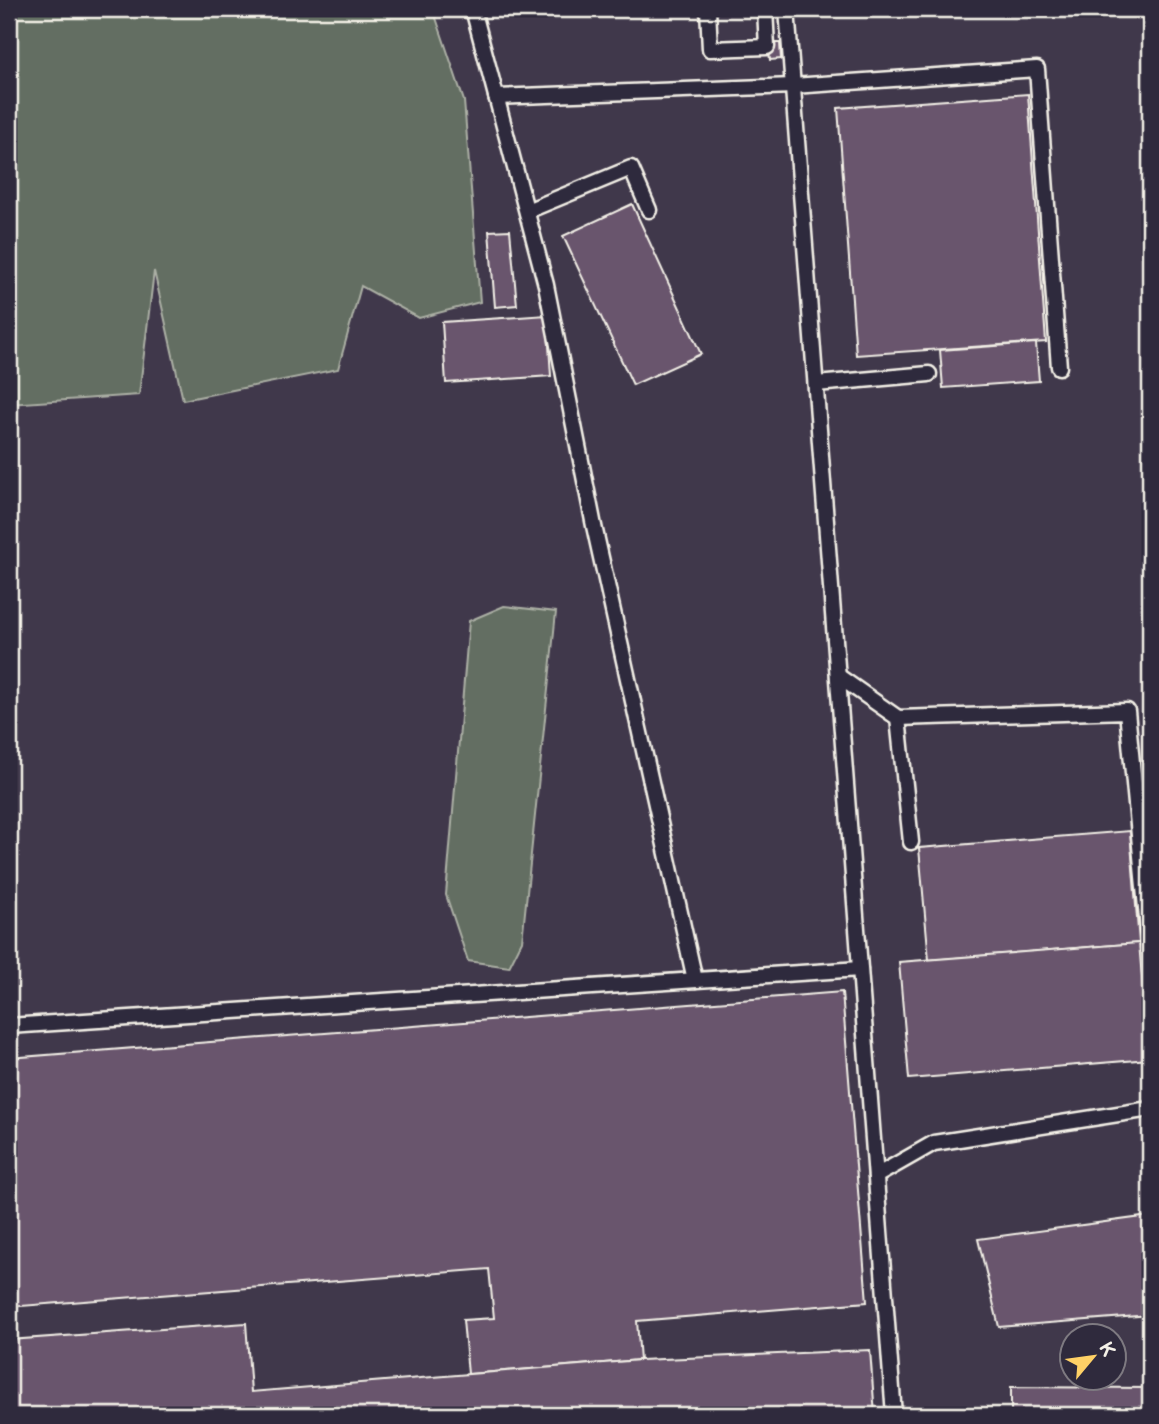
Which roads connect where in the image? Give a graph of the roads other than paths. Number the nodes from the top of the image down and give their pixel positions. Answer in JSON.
{"nodes":[{"id":1,"x":473,"y":9,"type":"edge"},
{"id":2,"x":708,"y":9,"type":"edge"},
{"id":3,"x":765,"y":9,"type":"edge"},
{"id":4,"x":787,"y":9,"type":"edge"},
{"id":5,"x":793,"y":86,"type":"junction"},
{"id":6,"x":496,"y":97,"type":"junction"},
{"id":7,"x":649,"y":210,"type":"dead end"},
{"id":8,"x":527,"y":211,"type":"junction"},
{"id":9,"x":1059,"y":367,"type":"dead end"},
{"id":10,"x":929,"y":374,"type":"dead end"},
{"id":11,"x":816,"y":384,"type":"junction"},
{"id":12,"x":838,"y":676,"type":"junction"},
{"id":13,"x":898,"y":718,"type":"junction"},
{"id":14,"x":911,"y":842,"type":"dead end"},
{"id":15,"x":1150,"y":949,"type":"edge"},
{"id":16,"x":860,"y":969,"type":"junction"},
{"id":17,"x":695,"y":980,"type":"junction"},
{"id":18,"x":9,"y":1026,"type":"edge"},
{"id":19,"x":1150,"y":1108,"type":"edge"},
{"id":20,"x":876,"y":1176,"type":"junction"},
{"id":21,"x":894,"y":1415,"type":"edge"}],
"edges":[{"from":1,"to":6,"type":"lane"},
{"from":2,"to":3,"type":"lane"},
{"from":4,"to":5,"type":"lane"},
{"from":5,"to":6,"type":"lane"},
{"from":5,"to":9,"type":"lane"},
{"from":5,"to":11,"type":"lane"},
{"from":6,"to":8,"type":"lane"},
{"from":7,"to":8,"type":"lane"},
{"from":8,"to":17,"type":"lane"},
{"from":10,"to":11,"type":"lane"},
{"from":11,"to":12,"type":"lane"},
{"from":12,"to":13,"type":"lane"},
{"from":12,"to":16,"type":"lane"},
{"from":13,"to":14,"type":"lane"},
{"from":13,"to":15,"type":"lane"},
{"from":16,"to":17,"type":"lane"},
{"from":16,"to":20,"type":"lane"},
{"from":17,"to":18,"type":"lane"},
{"from":19,"to":20,"type":"lane"},
{"from":20,"to":21,"type":"lane"}]}
